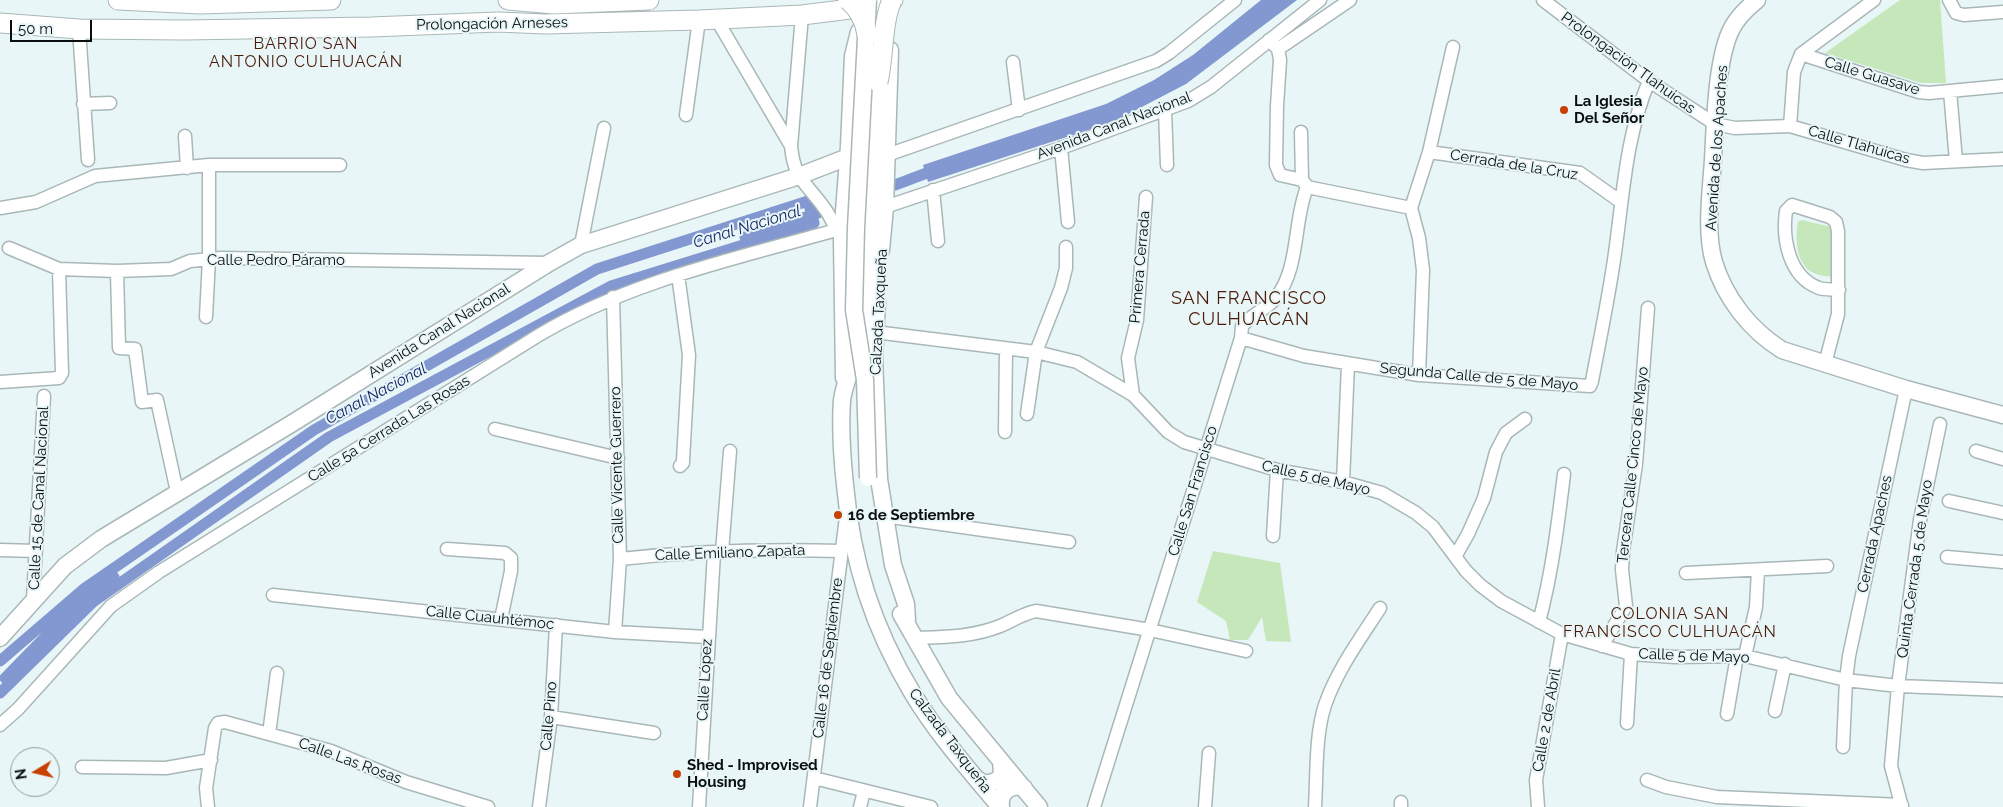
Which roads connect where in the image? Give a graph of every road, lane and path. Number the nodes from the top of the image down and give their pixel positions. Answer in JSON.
{"nodes":[{"id":1,"x":118,"y":0,"type":"edge"},
{"id":2,"x":331,"y":0,"type":"edge"},
{"id":3,"x":508,"y":0,"type":"edge"},
{"id":4,"x":649,"y":0,"type":"edge"},
{"id":5,"x":882,"y":0,"type":"edge"},
{"id":6,"x":893,"y":0,"type":"edge"},
{"id":7,"x":1235,"y":0,"type":"edge"},
{"id":8,"x":1320,"y":0,"type":"edge"},
{"id":9,"x":1350,"y":0,"type":"edge"},
{"id":10,"x":1543,"y":0,"type":"edge"},
{"id":11,"x":1756,"y":0,"type":"edge"},
{"id":12,"x":1874,"y":0,"type":"edge"},
{"id":13,"x":1949,"y":0,"type":"edge"},
{"id":14,"x":200,"y":2,"type":"edge"},
{"id":15,"x":858,"y":3,"type":"edge"},
{"id":16,"x":2003,"y":12,"type":"edge"},
{"id":17,"x":802,"y":15,"type":"junction"},
{"id":18,"x":699,"y":20,"type":"junction"},
{"id":19,"x":0,"y":23,"type":"edge"},
{"id":20,"x":721,"y":27,"type":"dead end"},
{"id":21,"x":79,"y":29,"type":"junction"},
{"id":22,"x":867,"y":35,"type":"joint"},
{"id":23,"x":1273,"y":44,"type":"junction"},
{"id":24,"x":1454,"y":47,"type":"dead end"},
{"id":25,"x":1801,"y":54,"type":"junction"},
{"id":26,"x":853,"y":56,"type":"junction"},
{"id":27,"x":890,"y":61,"type":"junction"},
{"id":28,"x":1013,"y":62,"type":"dead end"},
{"id":29,"x":1649,"y":81,"type":"junction"},
{"id":30,"x":878,"y":82,"type":"junction"},
{"id":31,"x":2003,"y":86,"type":"edge"},
{"id":32,"x":1950,"y":91,"type":"junction"},
{"id":33,"x":110,"y":103,"type":"dead end"},
{"id":34,"x":83,"y":104,"type":"junction"},
{"id":35,"x":1019,"y":110,"type":"junction"},
{"id":36,"x":1165,"y":110,"type":"junction"},
{"id":37,"x":686,"y":115,"type":"dead end"},
{"id":38,"x":1715,"y":124,"type":"junction"},
{"id":39,"x":1790,"y":126,"type":"junction"},
{"id":40,"x":604,"y":128,"type":"dead end"},
{"id":41,"x":1301,"y":132,"type":"dead end"},
{"id":42,"x":185,"y":136,"type":"dead end"},
{"id":43,"x":791,"y":146,"type":"junction"},
{"id":44,"x":1061,"y":148,"type":"junction"},
{"id":45,"x":1429,"y":152,"type":"junction"},
{"id":46,"x":886,"y":155,"type":"junction"},
{"id":47,"x":848,"y":157,"type":"junction"},
{"id":48,"x":2003,"y":159,"type":"edge"},
{"id":49,"x":88,"y":160,"type":"dead end"},
{"id":50,"x":1956,"y":161,"type":"junction"},
{"id":51,"x":209,"y":165,"type":"junction"},
{"id":52,"x":340,"y":165,"type":"dead end"},
{"id":53,"x":1167,"y":165,"type":"dead end"},
{"id":54,"x":187,"y":168,"type":"junction"},
{"id":55,"x":799,"y":176,"type":"junction"},
{"id":56,"x":1304,"y":184,"type":"junction"},
{"id":57,"x":933,"y":190,"type":"junction"},
{"id":58,"x":1146,"y":197,"type":"dead end"},
{"id":59,"x":1621,"y":202,"type":"junction"},
{"id":60,"x":885,"y":207,"type":"junction"},
{"id":61,"x":0,"y":208,"type":"edge"},
{"id":62,"x":1411,"y":208,"type":"junction"},
{"id":63,"x":1068,"y":222,"type":"dead end"},
{"id":64,"x":839,"y":234,"type":"junction"},
{"id":65,"x":938,"y":241,"type":"dead end"},
{"id":66,"x":581,"y":245,"type":"junction"},
{"id":67,"x":1066,"y":247,"type":"dead end"},
{"id":68,"x":9,"y":248,"type":"dead end"},
{"id":69,"x":209,"y":259,"type":"junction"},
{"id":70,"x":549,"y":263,"type":"junction"},
{"id":71,"x":59,"y":269,"type":"junction"},
{"id":72,"x":117,"y":271,"type":"junction"},
{"id":73,"x":678,"y":275,"type":"junction"},
{"id":74,"x":1839,"y":290,"type":"junction"},
{"id":75,"x":613,"y":297,"type":"junction"},
{"id":76,"x":1648,"y":308,"type":"dead end"},
{"id":77,"x":206,"y":317,"type":"dead end"},
{"id":78,"x":875,"y":332,"type":"junction"},
{"id":79,"x":1241,"y":338,"type":"junction"},
{"id":80,"x":1006,"y":349,"type":"junction"},
{"id":81,"x":1036,"y":352,"type":"junction"},
{"id":82,"x":1348,"y":364,"type":"junction"},
{"id":83,"x":1825,"y":364,"type":"junction"},
{"id":84,"x":1419,"y":375,"type":"junction"},
{"id":85,"x":0,"y":382,"type":"edge"},
{"id":86,"x":845,"y":384,"type":"junction"},
{"id":87,"x":1906,"y":389,"type":"junction"},
{"id":88,"x":1133,"y":395,"type":"junction"},
{"id":89,"x":44,"y":396,"type":"dead end"},
{"id":90,"x":1027,"y":414,"type":"dead end"},
{"id":91,"x":2003,"y":415,"type":"edge"},
{"id":92,"x":1525,"y":419,"type":"dead end"},
{"id":93,"x":1940,"y":424,"type":"dead end"},
{"id":94,"x":495,"y":428,"type":"dead end"},
{"id":95,"x":1005,"y":432,"type":"dead end"},
{"id":96,"x":1206,"y":450,"type":"junction"},
{"id":97,"x":730,"y":451,"type":"dead end"},
{"id":98,"x":1976,"y":451,"type":"dead end"},
{"id":99,"x":618,"y":458,"type":"junction"},
{"id":100,"x":2003,"y":458,"type":"edge"},
{"id":101,"x":680,"y":466,"type":"dead end"},
{"id":102,"x":1277,"y":470,"type":"junction"},
{"id":103,"x":1564,"y":474,"type":"dead end"},
{"id":104,"x":1343,"y":482,"type":"junction"},
{"id":105,"x":177,"y":492,"type":"junction"},
{"id":106,"x":1949,"y":500,"type":"dead end"},
{"id":107,"x":847,"y":509,"type":"junction"},
{"id":108,"x":2003,"y":513,"type":"edge"},
{"id":109,"x":884,"y":516,"type":"junction"},
{"id":110,"x":1273,"y":536,"type":"dead end"},
{"id":111,"x":1069,"y":542,"type":"dead end"},
{"id":112,"x":447,"y":549,"type":"dead end"},
{"id":113,"x":0,"y":550,"type":"edge"},
{"id":114,"x":36,"y":551,"type":"junction"},
{"id":115,"x":841,"y":551,"type":"junction"},
{"id":116,"x":718,"y":553,"type":"junction"},
{"id":117,"x":1456,"y":555,"type":"junction"},
{"id":118,"x":1947,"y":557,"type":"dead end"},
{"id":119,"x":620,"y":559,"type":"junction"},
{"id":120,"x":2003,"y":562,"type":"edge"},
{"id":121,"x":1827,"y":566,"type":"dead end"},
{"id":122,"x":1758,"y":570,"type":"junction"},
{"id":123,"x":1686,"y":573,"type":"dead end"},
{"id":124,"x":273,"y":595,"type":"dead end"},
{"id":125,"x":33,"y":600,"type":"junction"},
{"id":126,"x":1380,"y":608,"type":"dead end"},
{"id":127,"x":501,"y":619,"type":"junction"},
{"id":128,"x":907,"y":621,"type":"junction"},
{"id":129,"x":1539,"y":622,"type":"junction"},
{"id":130,"x":556,"y":626,"type":"junction"},
{"id":131,"x":1150,"y":630,"type":"junction"},
{"id":132,"x":615,"y":632,"type":"junction"},
{"id":133,"x":1562,"y":634,"type":"junction"},
{"id":134,"x":708,"y":637,"type":"junction"},
{"id":135,"x":0,"y":638,"type":"edge"},
{"id":136,"x":915,"y":638,"type":"junction"},
{"id":137,"x":1602,"y":646,"type":"junction"},
{"id":138,"x":1246,"y":651,"type":"dead end"},
{"id":139,"x":1631,"y":654,"type":"junction"},
{"id":140,"x":1741,"y":656,"type":"junction"},
{"id":141,"x":1785,"y":664,"type":"junction"},
{"id":142,"x":277,"y":673,"type":"dead end"},
{"id":143,"x":1846,"y":680,"type":"junction"},
{"id":144,"x":1898,"y":686,"type":"junction"},
{"id":145,"x":2003,"y":690,"type":"edge"},
{"id":146,"x":1775,"y":711,"type":"dead end"},
{"id":147,"x":1727,"y":714,"type":"dead end"},
{"id":148,"x":551,"y":717,"type":"junction"},
{"id":149,"x":1627,"y":723,"type":"dead end"},
{"id":150,"x":0,"y":725,"type":"edge"},
{"id":151,"x":654,"y":733,"type":"dead end"},
{"id":152,"x":269,"y":734,"type":"junction"},
{"id":153,"x":1843,"y":747,"type":"dead end"},
{"id":154,"x":1209,"y":753,"type":"dead end"},
{"id":155,"x":210,"y":760,"type":"junction"},
{"id":156,"x":1001,"y":761,"type":"junction"},
{"id":157,"x":82,"y":767,"type":"dead end"},
{"id":158,"x":814,"y":778,"type":"junction"},
{"id":159,"x":977,"y":779,"type":"junction"},
{"id":160,"x":1647,"y":780,"type":"dead end"},
{"id":161,"x":1024,"y":788,"type":"junction"},
{"id":162,"x":864,"y":791,"type":"junction"},
{"id":163,"x":1902,"y":806,"type":"edge"},
{"id":164,"x":208,"y":807,"type":"edge"},
{"id":165,"x":488,"y":807,"type":"edge"},
{"id":166,"x":539,"y":807,"type":"edge"},
{"id":167,"x":698,"y":807,"type":"edge"},
{"id":168,"x":810,"y":807,"type":"edge"},
{"id":169,"x":860,"y":807,"type":"edge"},
{"id":170,"x":932,"y":807,"type":"edge"},
{"id":171,"x":1001,"y":807,"type":"edge"},
{"id":172,"x":1039,"y":807,"type":"edge"},
{"id":173,"x":1094,"y":807,"type":"edge"},
{"id":174,"x":1206,"y":807,"type":"edge"},
{"id":175,"x":1315,"y":807,"type":"edge"},
{"id":176,"x":1538,"y":807,"type":"edge"}],
"edges":[{"from":1,"to":14,"type":"main road"},
{"from":2,"to":14,"type":"main road"},
{"from":3,"to":4,"type":"main road"},
{"from":5,"to":30,"type":"main road","name":"Calzada Taxqueña","bridge":true},
{"from":6,"to":15,"type":"main road","name":"Prolongación Arneses"},
{"from":6,"to":27,"type":"main road","name":"Calzada Taxqueña"},
{"from":6,"to":30,"type":"main road","bridge":true},
{"from":7,"to":35,"type":"street"},
{"from":8,"to":23,"type":"street","name":"Avenida Canal Nacional"},
{"from":9,"to":23,"type":"street"},
{"from":10,"to":29,"type":"street","name":"Prolongación Tlahuicas"},
{"from":11,"to":38,"type":"main road","name":"Avenida de los Apaches"},
{"from":12,"to":25,"type":"street"},
{"from":13,"to":16,"type":"street"},
{"from":15,"to":17,"type":"main road","name":"Prolongación Arneses"},
{"from":15,"to":22,"type":"main road","bridge":true},
{"from":15,"to":26,"type":"main road","name":"Calzada Taxqueña"},
{"from":17,"to":18,"type":"main road","name":"Prolongación Arneses"},
{"from":17,"to":43,"type":"street"},
{"from":18,"to":21,"type":"main road","name":"Prolongación Arneses"},
{"from":18,"to":37,"type":"street"},
{"from":19,"to":21,"type":"main road","name":"Prolongación Arneses"},
{"from":20,"to":43,"type":"street"},
{"from":21,"to":34,"type":"street"},
{"from":22,"to":128,"type":"main road","name":"Calzada Taxqueña","bridge":true},
{"from":23,"to":36,"type":"street","name":"Avenida Canal Nacional"},
{"from":23,"to":56,"type":"street"},
{"from":24,"to":45,"type":"street"},
{"from":25,"to":32,"type":"street","name":"Calle Guasave"},
{"from":25,"to":39,"type":"street"},
{"from":26,"to":27,"type":"main road"},
{"from":26,"to":47,"type":"main road","name":"Calzada Taxqueña"},
{"from":27,"to":46,"type":"main road","name":"Calzada Taxqueña"},
{"from":28,"to":35,"type":"street"},
{"from":29,"to":38,"type":"street","name":"Prolongación Tlahuicas"},
{"from":29,"to":59,"type":"street","name":"Segunda Calle de 5 de Mayo"},
{"from":30,"to":86,"type":"main road","name":"Calzada Taxqueña"},
{"from":31,"to":32,"type":"street","name":"Calle Guasave"},
{"from":32,"to":50,"type":"street"},
{"from":33,"to":34,"type":"street"},
{"from":34,"to":49,"type":"street"},
{"from":35,"to":46,"type":"street"},
{"from":36,"to":44,"type":"street","name":"Avenida Canal Nacional"},
{"from":36,"to":53,"type":"street"},
{"from":38,"to":39,"type":"street","name":"Calle Tlahuicas"},
{"from":38,"to":83,"type":"main road","name":"Avenida de los Apaches"},
{"from":39,"to":50,"type":"street","name":"Calle Tlahuicas"},
{"from":40,"to":66,"type":"street"},
{"from":41,"to":56,"type":"street","name":"Calle San Francisco"},
{"from":42,"to":54,"type":"street"},
{"from":43,"to":55,"type":"street"},
{"from":44,"to":57,"type":"street","name":"Avenida Canal Nacional"},
{"from":44,"to":63,"type":"street"},
{"from":45,"to":59,"type":"street","name":"Cerrada de la Cruz"},
{"from":45,"to":62,"type":"street"},
{"from":46,"to":60,"type":"main road","name":"Calzada Taxqueña"},
{"from":47,"to":55,"type":"main road","name":"Avenida Canal Nacional"},
{"from":47,"to":64,"type":"main road","name":"Calzada Taxqueña"},
{"from":48,"to":50,"type":"street","name":"Calle Tlahuicas"},
{"from":51,"to":52,"type":"street"},
{"from":51,"to":54,"type":"street"},
{"from":51,"to":69,"type":"street"},
{"from":54,"to":61,"type":"street"},
{"from":55,"to":64,"type":"street"},
{"from":55,"to":66,"type":"main road","name":"Avenida Canal Nacional"},
{"from":56,"to":62,"type":"street"},
{"from":56,"to":79,"type":"street","name":"Calle San Francisco"},
{"from":57,"to":60,"type":"street","name":"Avenida Canal Nacional"},
{"from":57,"to":65,"type":"street"},
{"from":58,"to":88,"type":"street","name":"Primera Cerrada"},
{"from":59,"to":84,"type":"street","name":"Segunda Calle de 5 de Mayo"},
{"from":60,"to":78,"type":"main road","name":"Calzada Taxqueña"},
{"from":62,"to":84,"type":"street"},
{"from":64,"to":73,"type":"street","name":"Calle 5a Cerrada Las Rosas"},
{"from":64,"to":86,"type":"main road","name":"Calzada Taxqueña"},
{"from":66,"to":70,"type":"main road","name":"Avenida Canal Nacional"},
{"from":67,"to":81,"type":"street"},
{"from":68,"to":71,"type":"street","name":"Calle Pedro Páramo"},
{"from":69,"to":70,"type":"street","name":"Calle Pedro Páramo"},
{"from":69,"to":72,"type":"street","name":"Calle Pedro Páramo"},
{"from":69,"to":77,"type":"street"},
{"from":70,"to":105,"type":"main road","name":"Avenida Canal Nacional"},
{"from":71,"to":72,"type":"street","name":"Calle Pedro Páramo"},
{"from":71,"to":85,"type":"street"},
{"from":72,"to":105,"type":"street"},
{"from":73,"to":75,"type":"street","name":"Calle 5a Cerrada Las Rosas"},
{"from":73,"to":101,"type":"street"},
{"from":74,"to":74,"type":"street"},
{"from":74,"to":83,"type":"street"},
{"from":75,"to":99,"type":"street","name":"Calle Vicente Guerrero"},
{"from":75,"to":150,"type":"street","name":"Calle 5a Cerrada Las Rosas"},
{"from":76,"to":137,"type":"street","name":"Tercera Calle Cinco de Mayo"},
{"from":78,"to":80,"type":"street","name":"Calle 5 de Mayo"},
{"from":78,"to":109,"type":"main road","name":"Calzada Taxqueña"},
{"from":79,"to":82,"type":"street","name":"Segunda Calle de 5 de Mayo"},
{"from":79,"to":96,"type":"street","name":"Calle San Francisco"},
{"from":80,"to":81,"type":"street","name":"Calle 5 de Mayo"},
{"from":80,"to":95,"type":"street"},
{"from":81,"to":88,"type":"street","name":"Calle 5 de Mayo"},
{"from":81,"to":90,"type":"street"},
{"from":82,"to":84,"type":"street","name":"Segunda Calle de 5 de Mayo"},
{"from":82,"to":104,"type":"street"},
{"from":83,"to":87,"type":"main road","name":"Avenida de los Apaches"},
{"from":86,"to":107,"type":"main road","name":"Calzada Taxqueña"},
{"from":87,"to":91,"type":"main road","name":"Avenida de los Apaches"},
{"from":87,"to":143,"type":"street","name":"Cerrada Apaches"},
{"from":88,"to":96,"type":"street","name":"Calle 5 de Mayo"},
{"from":89,"to":114,"type":"street","name":"Calle 15 de Canal Nacional"},
{"from":92,"to":117,"type":"street"},
{"from":93,"to":144,"type":"street","name":"Quinta Cerrada 5 de Mayo"},
{"from":94,"to":99,"type":"street"},
{"from":96,"to":102,"type":"street","name":"Calle 5 de Mayo"},
{"from":96,"to":131,"type":"street","name":"Calle San Francisco"},
{"from":97,"to":116,"type":"street","name":"Calle López"},
{"from":98,"to":100,"type":"street"},
{"from":99,"to":119,"type":"street","name":"Calle Vicente Guerrero"},
{"from":102,"to":104,"type":"street","name":"Calle 5 de Mayo"},
{"from":102,"to":110,"type":"street"},
{"from":103,"to":129,"type":"street"},
{"from":104,"to":117,"type":"street","name":"Calle 5 de Mayo"},
{"from":105,"to":125,"type":"main road","name":"Avenida Canal Nacional"},
{"from":106,"to":108,"type":"street"},
{"from":107,"to":115,"type":"street","name":"Calle 16 de Septiembre"},
{"from":107,"to":159,"type":"main road","name":"Calzada Taxqueña"},
{"from":109,"to":111,"type":"street"},
{"from":109,"to":128,"type":"main road","name":"Calzada Taxqueña"},
{"from":112,"to":127,"type":"street"},
{"from":113,"to":114,"type":"street"},
{"from":114,"to":125,"type":"street","name":"Calle 15 de Canal Nacional"},
{"from":115,"to":116,"type":"street","name":"Calle Emiliano Zapata"},
{"from":115,"to":158,"type":"street","name":"Calle 16 de Septiembre"},
{"from":116,"to":119,"type":"street","name":"Calle Emiliano Zapata"},
{"from":116,"to":134,"type":"street","name":"Calle López"},
{"from":117,"to":129,"type":"street","name":"Calle 5 de Mayo"},
{"from":118,"to":120,"type":"street"},
{"from":119,"to":132,"type":"street","name":"Calle Vicente Guerrero"},
{"from":121,"to":122,"type":"street"},
{"from":122,"to":123,"type":"street"},
{"from":122,"to":140,"type":"street"},
{"from":124,"to":127,"type":"street","name":"Calle Cuauhtémoc"},
{"from":125,"to":135,"type":"main road","name":"Avenida Canal Nacional"},
{"from":126,"to":175,"type":"street"},
{"from":127,"to":130,"type":"street","name":"Calle Cuauhtémoc"},
{"from":128,"to":136,"type":"main road","name":"Calzada Taxqueña"},
{"from":129,"to":133,"type":"street","name":"Calle 5 de Mayo"},
{"from":130,"to":132,"type":"street","name":"Calle Cuauhtémoc"},
{"from":130,"to":148,"type":"street","name":"Calle Pino"},
{"from":131,"to":136,"type":"street"},
{"from":131,"to":138,"type":"street"},
{"from":131,"to":173,"type":"street","name":"Calle San Francisco"},
{"from":132,"to":134,"type":"street","name":"Calle Cuauhtémoc"},
{"from":133,"to":137,"type":"street","name":"Calle 5 de Mayo"},
{"from":133,"to":176,"type":"street","name":"Calle 2 de Abril"},
{"from":134,"to":167,"type":"street","name":"Calle López"},
{"from":136,"to":156,"type":"main road","name":"Calzada Taxqueña"},
{"from":137,"to":139,"type":"street","name":"Calle 5 de Mayo"},
{"from":139,"to":140,"type":"street","name":"Calle 5 de Mayo"},
{"from":139,"to":149,"type":"street"},
{"from":140,"to":141,"type":"street","name":"Calle 5 de Mayo"},
{"from":140,"to":147,"type":"street"},
{"from":141,"to":143,"type":"street","name":"Calle 5 de Mayo"},
{"from":141,"to":146,"type":"street"},
{"from":142,"to":152,"type":"street"},
{"from":143,"to":144,"type":"street","name":"Calle 5 de Mayo"},
{"from":143,"to":153,"type":"street","name":"Cerrada Apaches"},
{"from":144,"to":145,"type":"street","name":"Calle 5 de Mayo"},
{"from":144,"to":163,"type":"street","name":"Quinta Cerrada 5 de Mayo"},
{"from":148,"to":151,"type":"street"},
{"from":148,"to":166,"type":"street","name":"Calle Pino"},
{"from":152,"to":155,"type":"street","name":"Calle Las Rosas"},
{"from":152,"to":165,"type":"street","name":"Calle Las Rosas"},
{"from":154,"to":174,"type":"street"},
{"from":155,"to":157,"type":"street"},
{"from":155,"to":164,"type":"street"},
{"from":156,"to":159,"type":"main road"},
{"from":156,"to":161,"type":"main road","name":"Calzada Taxqueña"},
{"from":158,"to":162,"type":"street"},
{"from":158,"to":168,"type":"street","name":"Calle 16 de Septiembre"},
{"from":159,"to":171,"type":"main road","name":"Calzada Taxqueña"},
{"from":160,"to":163,"type":"street"},
{"from":161,"to":171,"type":"main road"},
{"from":161,"to":172,"type":"main road","name":"Calzada Taxqueña"},
{"from":162,"to":169,"type":"street"},
{"from":162,"to":170,"type":"street"}]}
